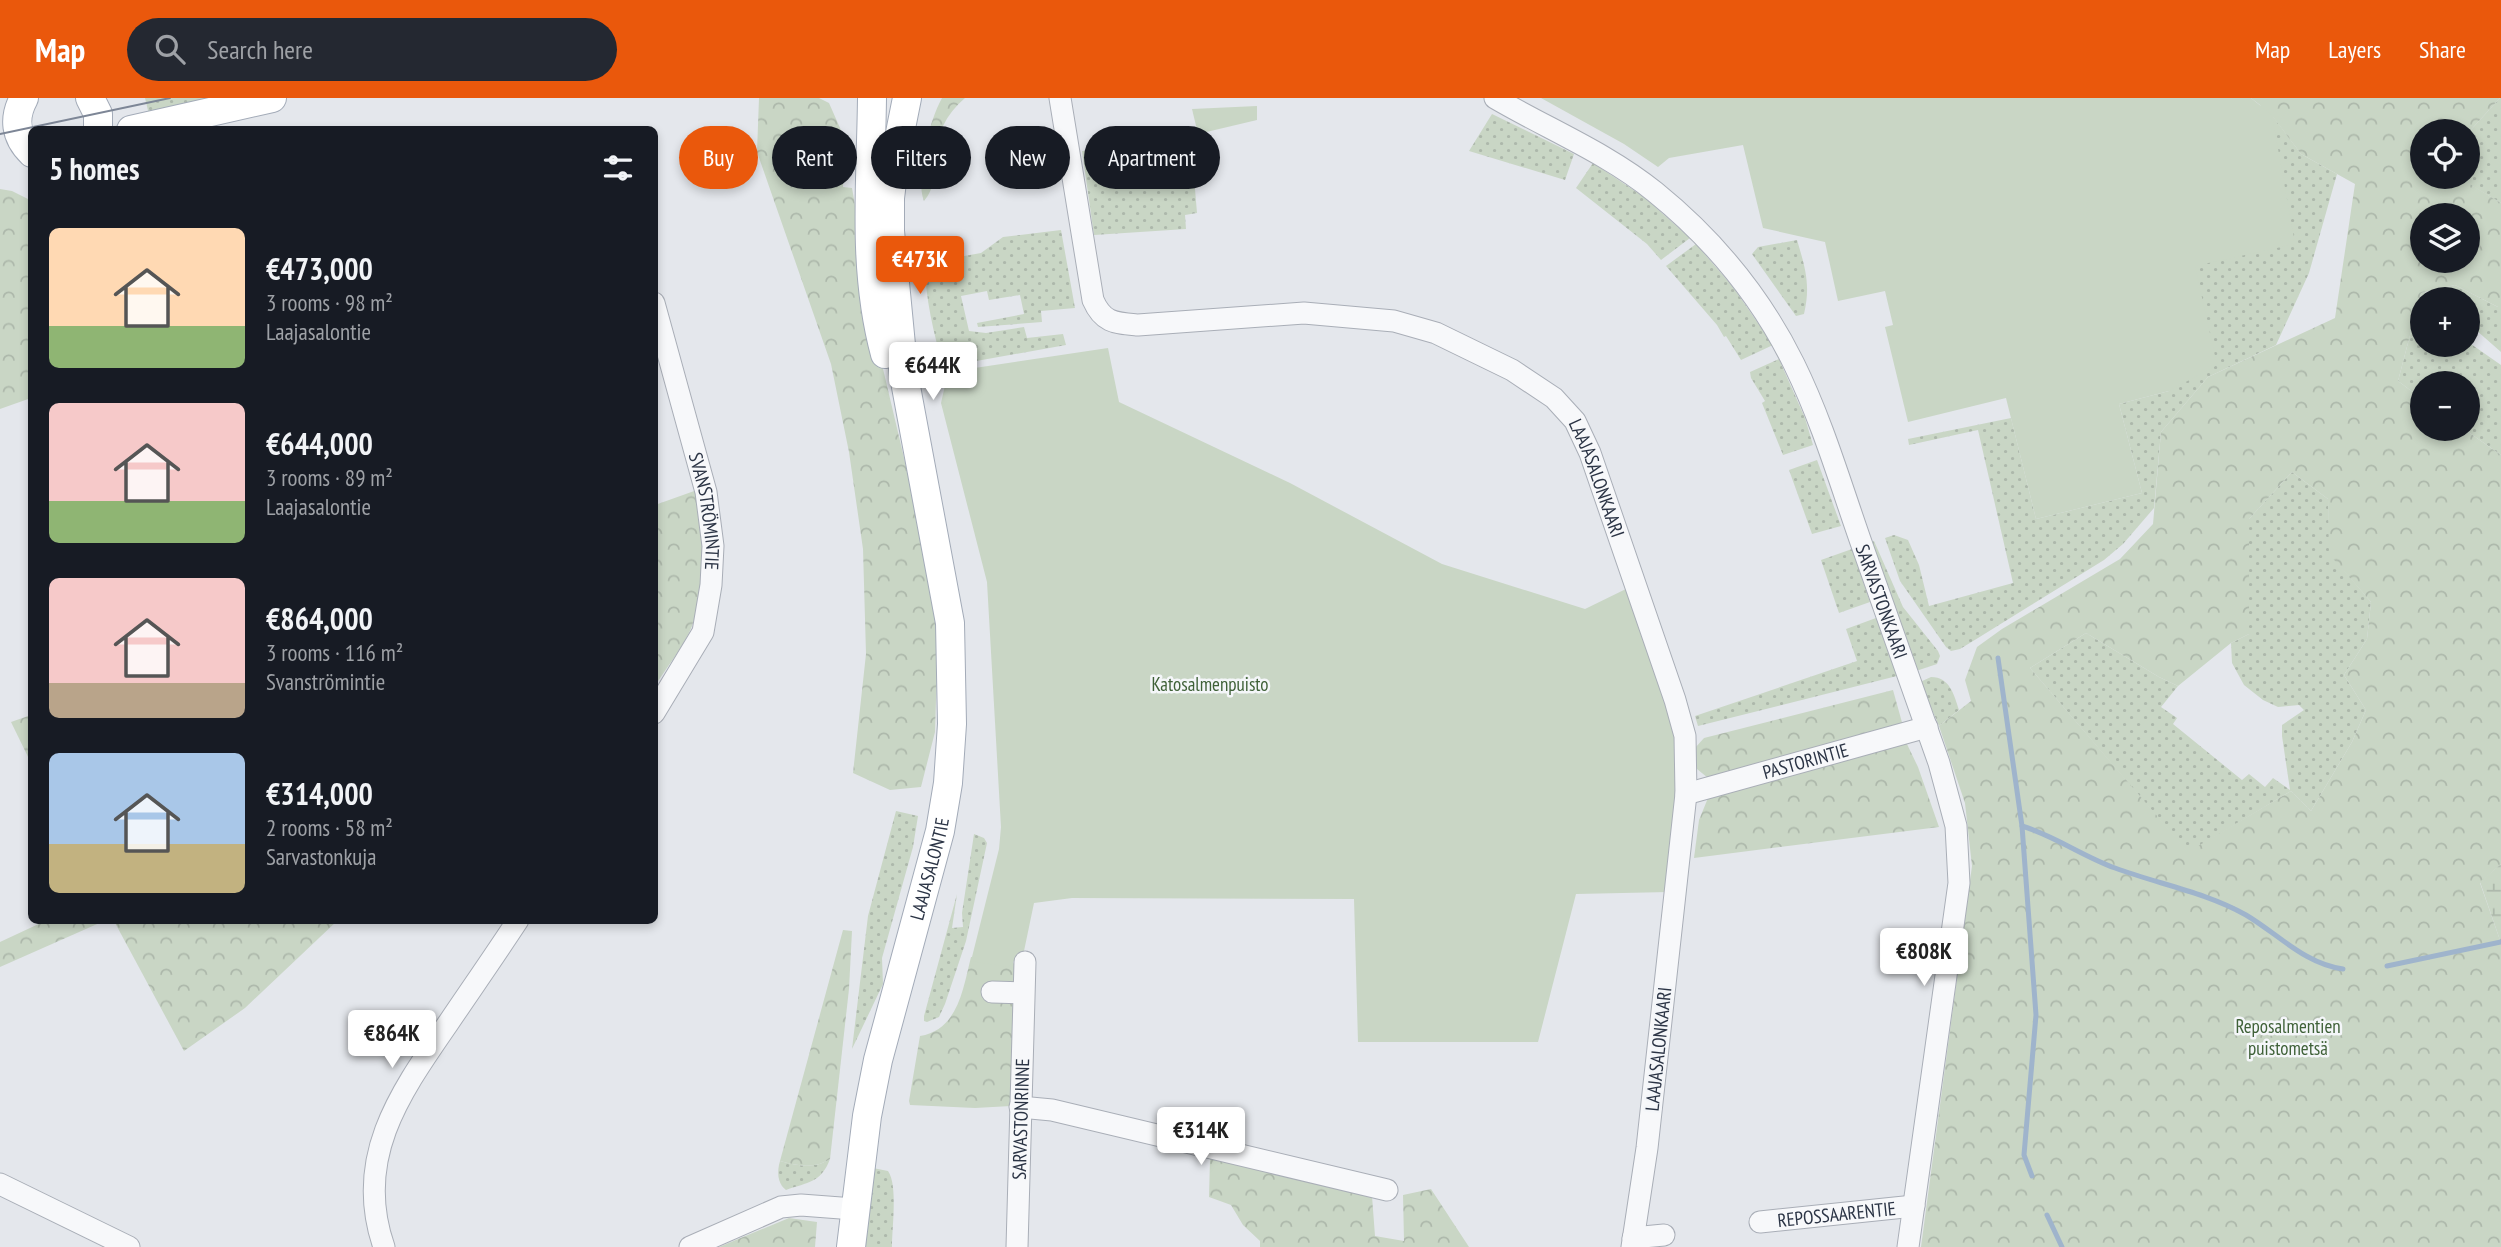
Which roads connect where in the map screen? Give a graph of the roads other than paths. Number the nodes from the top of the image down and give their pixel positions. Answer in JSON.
{"nodes":[{"id":1,"x":22,"y":98,"type":"edge"},
{"id":2,"x":90,"y":98,"type":"edge"},
{"id":3,"x":272,"y":98,"type":"edge"},
{"id":4,"x":872,"y":98,"type":"edge"},
{"id":5,"x":907,"y":98,"type":"edge"},
{"id":6,"x":1060,"y":98,"type":"edge"},
{"id":7,"x":1495,"y":98,"type":"edge"},
{"id":8,"x":0,"y":104,"type":"edge"},
{"id":9,"x":98,"y":126,"type":"edge"},
{"id":10,"x":149,"y":126,"type":"edge"},
{"id":11,"x":28,"y":150,"type":"edge"},
{"id":12,"x":0,"y":154,"type":"edge"},
{"id":13,"x":28,"y":154,"type":"edge"},
{"id":14,"x":658,"y":318,"type":"edge"},
{"id":15,"x":923,"y":488,"type":"junction"},
{"id":16,"x":658,"y":706,"type":"edge"},
{"id":17,"x":1927,"y":727,"type":"junction"},
{"id":18,"x":1686,"y":794,"type":"junction"},
{"id":19,"x":515,"y":924,"type":"edge"},
{"id":20,"x":1025,"y":962,"type":"dead end"},
{"id":21,"x":992,"y":992,"type":"dead end"},
{"id":22,"x":1023,"y":993,"type":"junction"},
{"id":23,"x":1020,"y":1107,"type":"junction"},
{"id":24,"x":1387,"y":1190,"type":"dead end"},
{"id":25,"x":2,"y":1191,"type":"edge"},
{"id":26,"x":1914,"y":1206,"type":"junction"},
{"id":27,"x":854,"y":1209,"type":"junction"},
{"id":28,"x":1760,"y":1222,"type":"dead end"},
{"id":29,"x":1664,"y":1235,"type":"dead end"},
{"id":30,"x":1632,"y":1242,"type":"edge"},
{"id":31,"x":129,"y":1247,"type":"edge"},
{"id":32,"x":384,"y":1247,"type":"edge"},
{"id":33,"x":690,"y":1247,"type":"edge"},
{"id":34,"x":851,"y":1247,"type":"edge"},
{"id":35,"x":1017,"y":1247,"type":"edge"},
{"id":36,"x":1908,"y":1247,"type":"edge"}],
"edges":[{"from":1,"to":8,"type":"main road"},
{"from":1,"to":11,"type":"main road"},
{"from":2,"to":9,"type":"main road"},
{"from":3,"to":10,"type":"main road"},
{"from":4,"to":15,"type":"main road","name":"LAAJASALONTIE"},
{"from":5,"to":15,"type":"main road","name":"LAAJASALONTIE"},
{"from":6,"to":18,"type":"street","name":"LAAJASALONKAARI"},
{"from":7,"to":17,"type":"street","name":"SARVASTONKAARI"},
{"from":12,"to":13,"type":"main road"},
{"from":14,"to":16,"type":"street","name":"SVANSTRÖMINTIE"},
{"from":15,"to":27,"type":"main road","name":"LAAJASALONTIE"},
{"from":17,"to":18,"type":"street","name":"PASTORINTIE"},
{"from":17,"to":26,"type":"street","name":"SARVASTONKAARI"},
{"from":18,"to":30,"type":"street","name":"LAAJASALONKAARI"},
{"from":19,"to":32,"type":"street"},
{"from":20,"to":22,"type":"street","name":"SARVASTONRINNE"},
{"from":21,"to":22,"type":"street"},
{"from":22,"to":23,"type":"street","name":"SARVASTONRINNE"},
{"from":23,"to":24,"type":"street"},
{"from":23,"to":35,"type":"street","name":"SARVASTONRINNE"},
{"from":25,"to":31,"type":"street"},
{"from":26,"to":28,"type":"street","name":"REPOSSAARENTIE"},
{"from":26,"to":36,"type":"street","name":"SARVASTONKAARI"},
{"from":27,"to":33,"type":"street"},
{"from":27,"to":34,"type":"main road","name":"LAAJASALONTIE"},
{"from":29,"to":30,"type":"street"}]}
